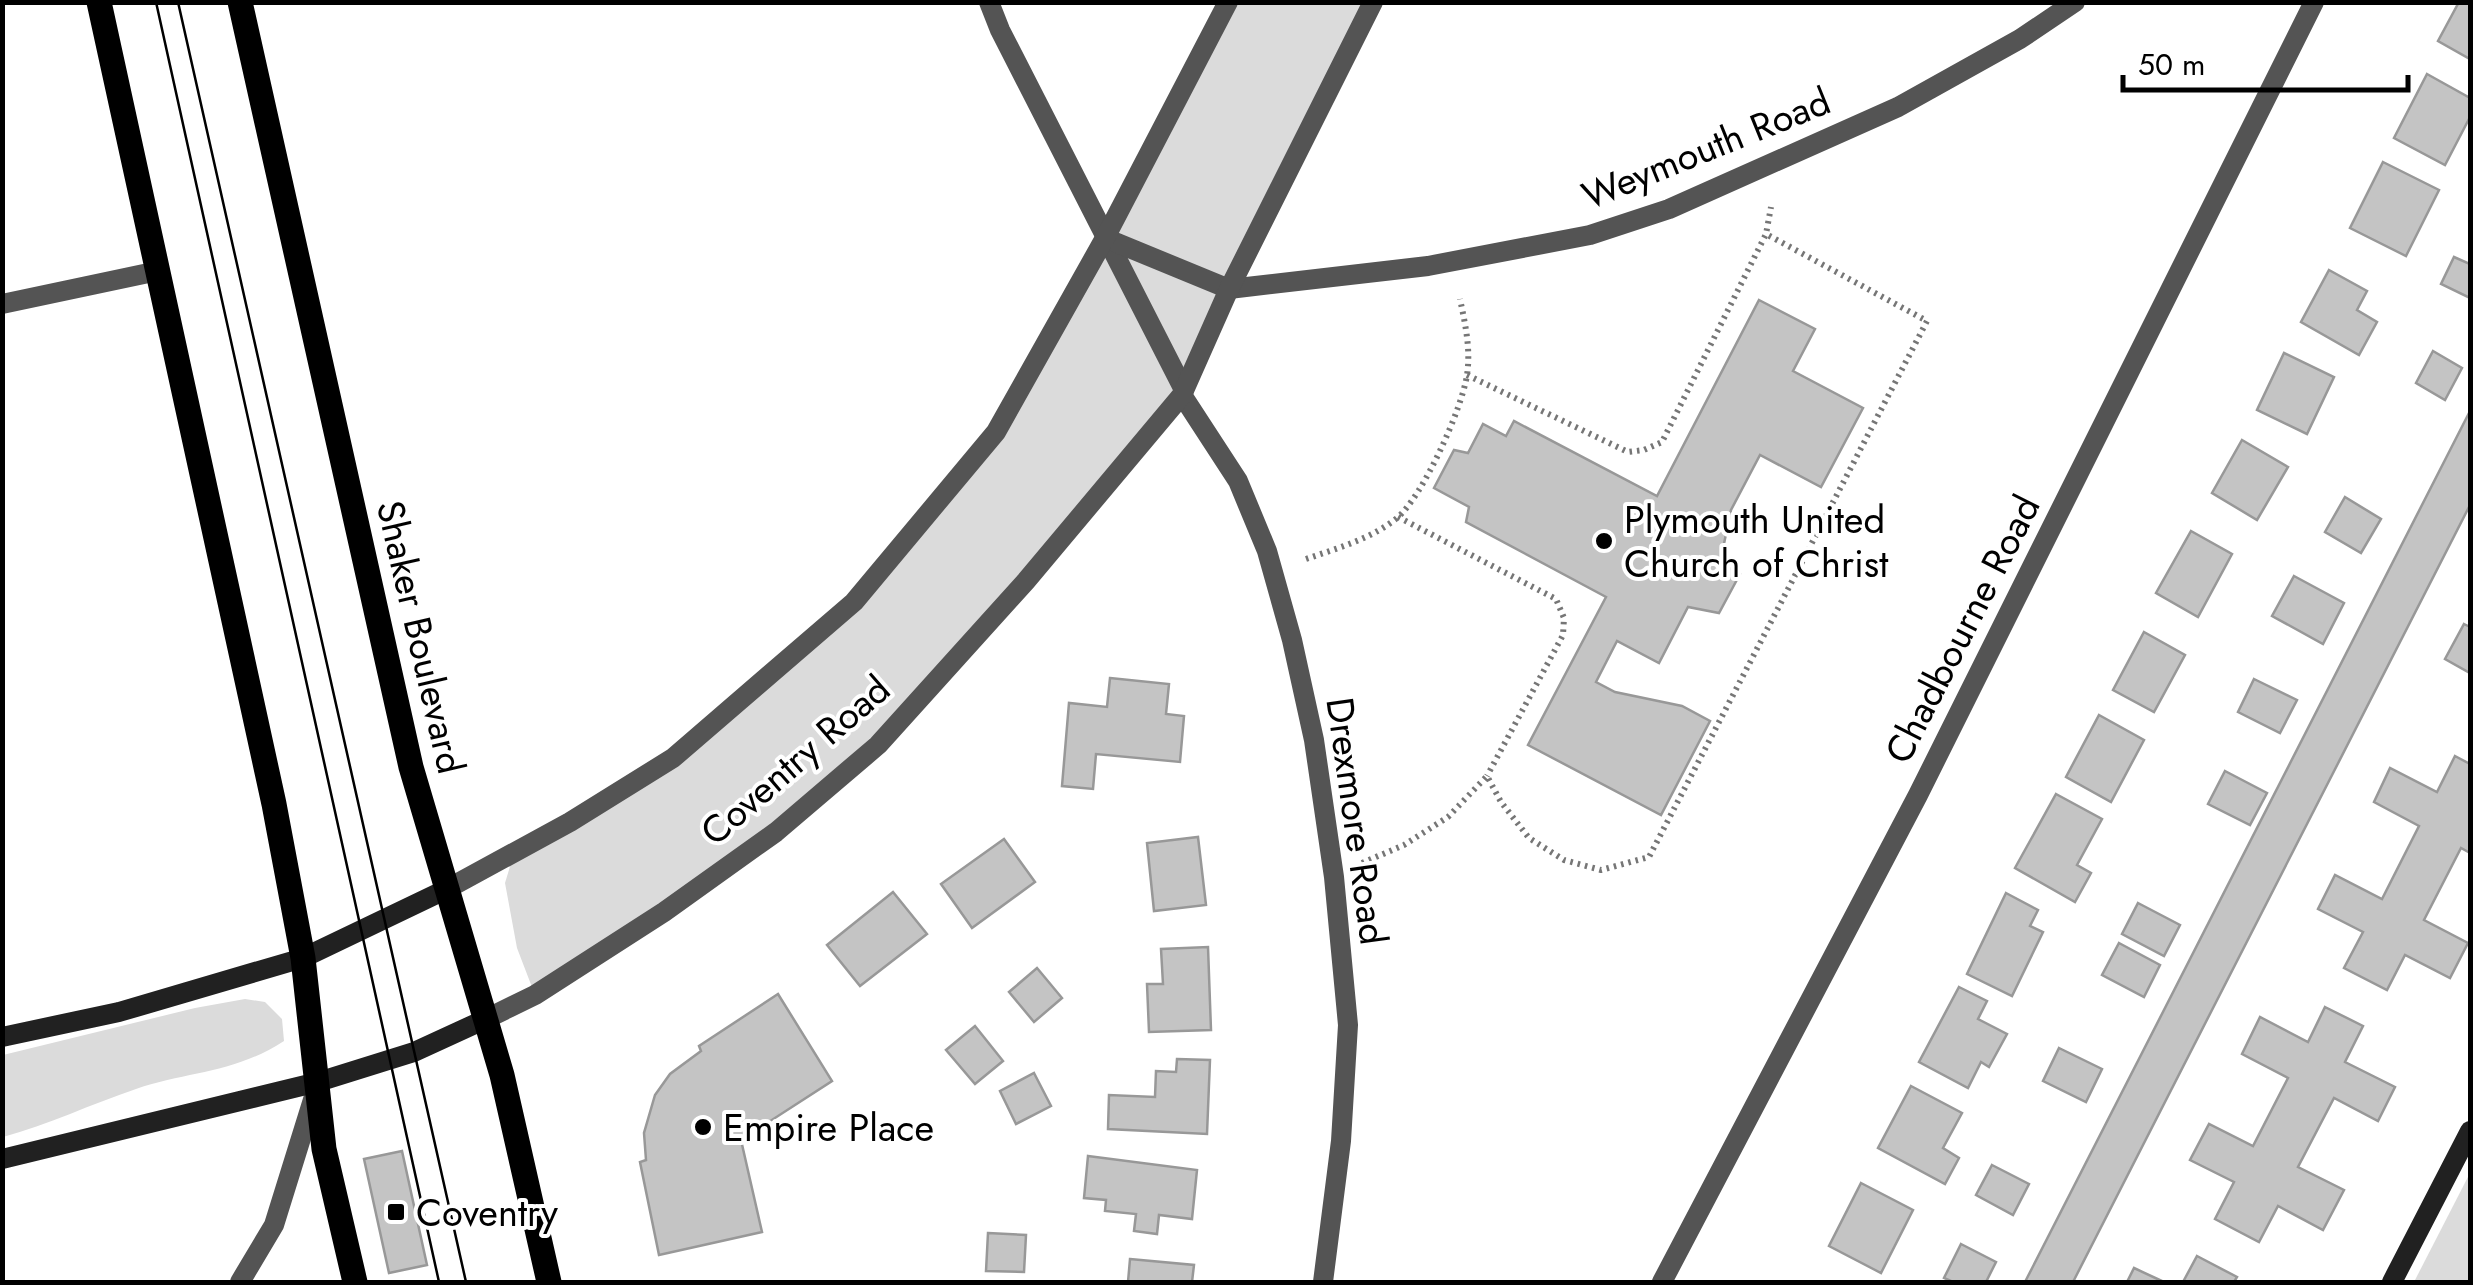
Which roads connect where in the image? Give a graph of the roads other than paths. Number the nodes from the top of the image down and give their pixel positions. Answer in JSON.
{"nodes":[{"id":1,"x":98,"y":2,"type":"edge"},
{"id":2,"x":240,"y":2,"type":"edge"},
{"id":3,"x":989,"y":2,"type":"edge"},
{"id":4,"x":1228,"y":2,"type":"edge"},
{"id":5,"x":1373,"y":2,"type":"edge"},
{"id":6,"x":2074,"y":2,"type":"edge"},
{"id":7,"x":2314,"y":2,"type":"edge"},
{"id":8,"x":1106,"y":238,"type":"junction"},
{"id":9,"x":158,"y":271,"type":"junction"},
{"id":10,"x":1229,"y":289,"type":"junction"},
{"id":11,"x":2,"y":304,"type":"edge"},
{"id":12,"x":1183,"y":392,"type":"junction"},
{"id":13,"x":446,"y":889,"type":"junction"},
{"id":14,"x":303,"y":958,"type":"junction"},
{"id":15,"x":486,"y":1020,"type":"junction"},
{"id":16,"x":2,"y":1038,"type":"edge"},
{"id":17,"x":318,"y":1082,"type":"junction"},
{"id":18,"x":2470,"y":1131,"type":"edge"},
{"id":19,"x":2,"y":1159,"type":"edge"},
{"id":20,"x":240,"y":1282,"type":"edge"},
{"id":21,"x":354,"y":1282,"type":"edge"},
{"id":22,"x":549,"y":1282,"type":"edge"},
{"id":23,"x":1322,"y":1282,"type":"edge"},
{"id":24,"x":1662,"y":1282,"type":"edge"},
{"id":25,"x":2392,"y":1282,"type":"edge"}],
"edges":[{"from":1,"to":9,"type":"main road"},
{"from":2,"to":13,"type":"main road","name":"Shaker Boulevard"},
{"from":3,"to":8,"type":"street","name":"Drexmore Road"},
{"from":4,"to":8,"type":"street"},
{"from":5,"to":10,"type":"street","name":"Coventry Road"},
{"from":6,"to":10,"type":"street","name":"Weymouth Road"},
{"from":7,"to":24,"type":"street","name":"Chadbourne Road"},
{"from":8,"to":10,"type":"street","name":"Weymouth Road"},
{"from":8,"to":12,"type":"street","name":"Drexmore Road"},
{"from":8,"to":13,"type":"street"},
{"from":9,"to":11,"type":"street"},
{"from":9,"to":14,"type":"main road"},
{"from":10,"to":12,"type":"street","name":"Coventry Road"},
{"from":12,"to":15,"type":"street","name":"Coventry Road"},
{"from":12,"to":23,"type":"street","name":"Drexmore Road"},
{"from":13,"to":14,"type":"street"},
{"from":13,"to":15,"type":"main road","name":"Shaker Boulevard"},
{"from":14,"to":16,"type":"street"},
{"from":14,"to":17,"type":"main road"},
{"from":15,"to":17,"type":"street","name":"Coventry Road"},
{"from":15,"to":22,"type":"main road","name":"Shaker Boulevard"},
{"from":17,"to":19,"type":"street","name":"Coventry Road"},
{"from":17,"to":20,"type":"street"},
{"from":17,"to":21,"type":"main road"},
{"from":18,"to":25,"type":"street"}]}
